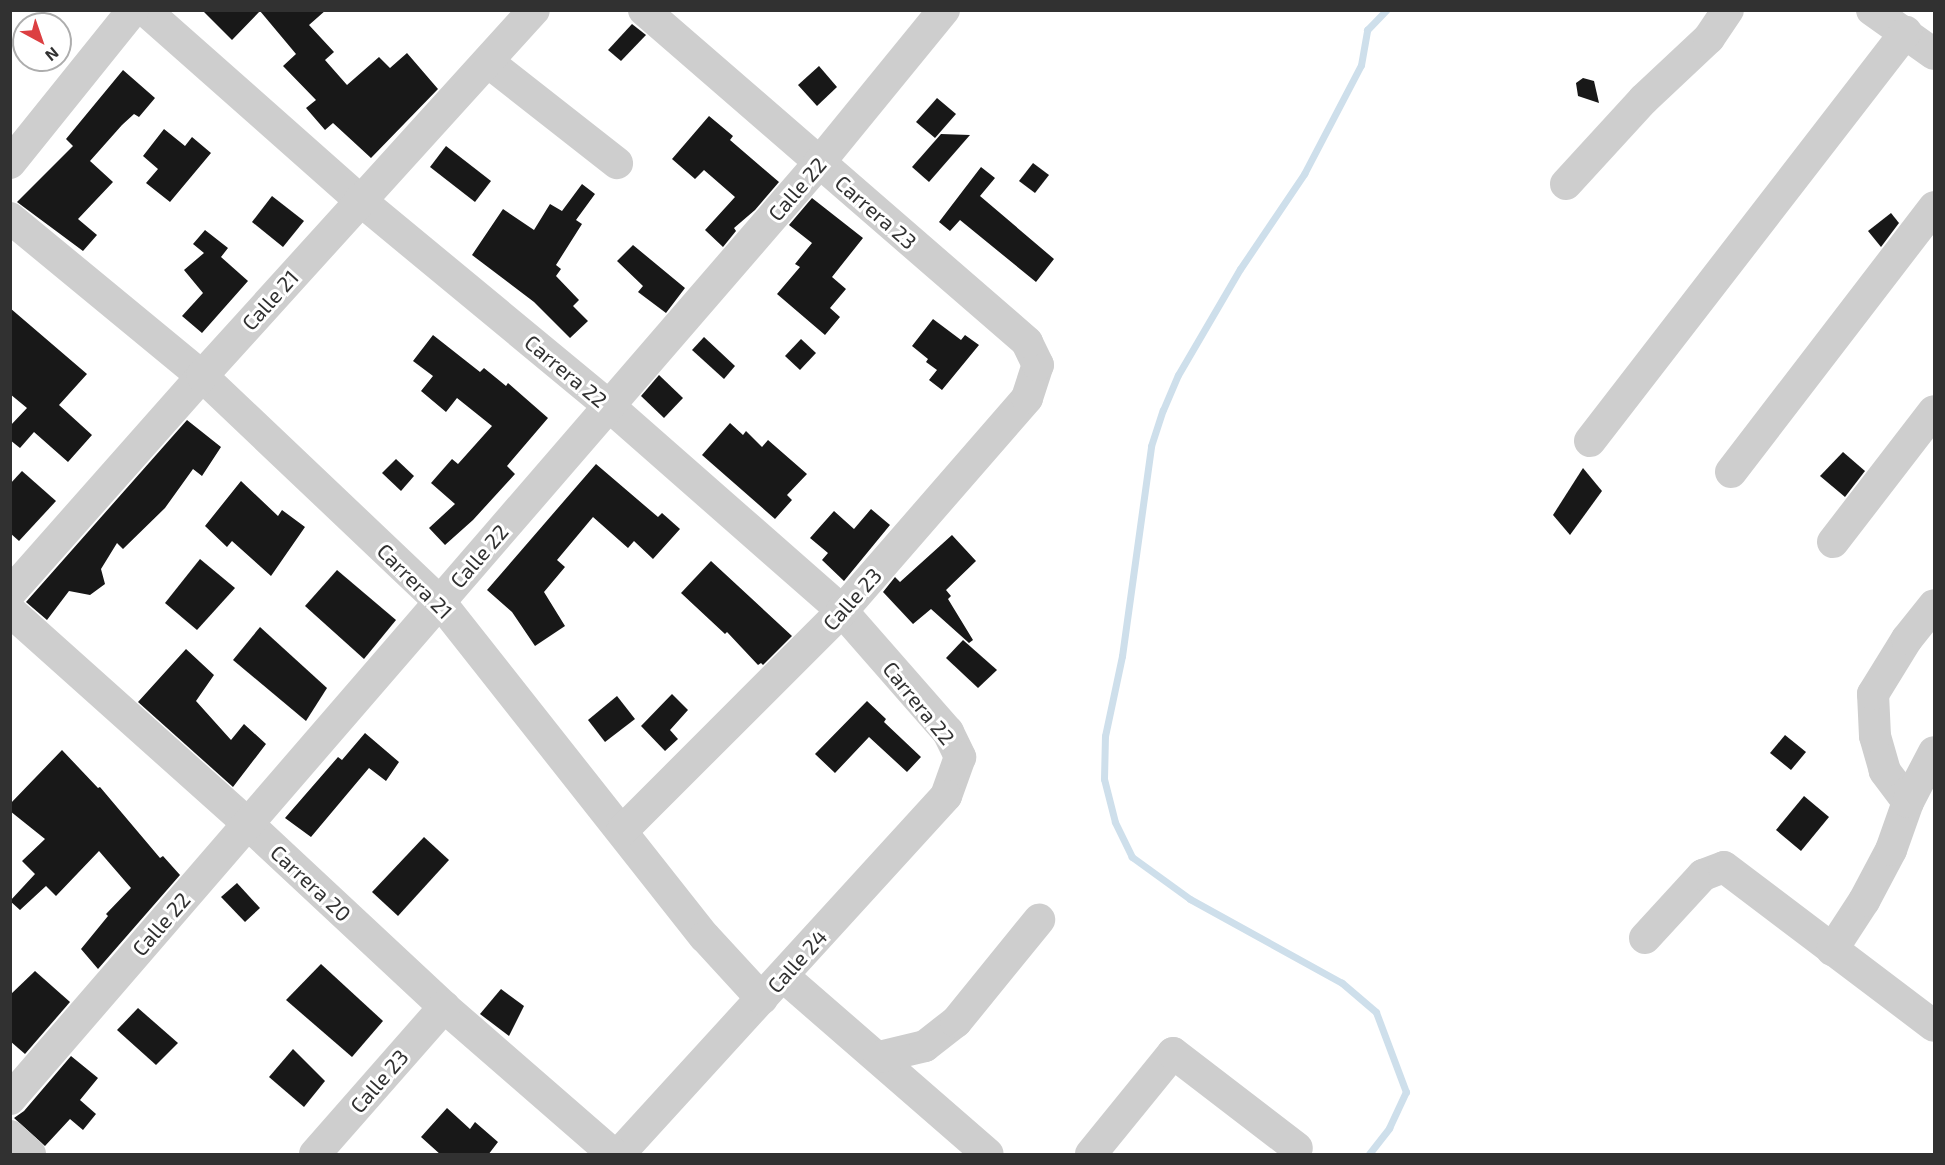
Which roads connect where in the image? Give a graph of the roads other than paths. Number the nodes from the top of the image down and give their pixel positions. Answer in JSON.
{"nodes":[{"id":1,"x":133,"y":10,"type":"edge"},
{"id":2,"x":145,"y":10,"type":"edge"},
{"id":3,"x":534,"y":10,"type":"edge"},
{"id":4,"x":644,"y":10,"type":"edge"},
{"id":5,"x":944,"y":10,"type":"edge"},
{"id":6,"x":1728,"y":10,"type":"edge"},
{"id":7,"x":1872,"y":10,"type":"edge"},
{"id":8,"x":1925,"y":42,"type":"edge"},
{"id":9,"x":488,"y":62,"type":"junction"},
{"id":10,"x":10,"y":163,"type":"edge"},
{"id":11,"x":617,"y":163,"type":"dead end"},
{"id":12,"x":819,"y":163,"type":"junction"},
{"id":13,"x":1566,"y":184,"type":"dead end"},
{"id":14,"x":360,"y":200,"type":"junction"},
{"id":15,"x":1935,"y":207,"type":"edge"},
{"id":16,"x":10,"y":218,"type":"edge"},
{"id":17,"x":1027,"y":342,"type":"joint"},
{"id":18,"x":202,"y":376,"type":"junction"},
{"id":19,"x":609,"y":406,"type":"junction"},
{"id":20,"x":1935,"y":411,"type":"edge"},
{"id":21,"x":1590,"y":441,"type":"dead end"},
{"id":22,"x":1731,"y":472,"type":"dead end"},
{"id":23,"x":1833,"y":542,"type":"dead end"},
{"id":24,"x":10,"y":593,"type":"edge"},
{"id":25,"x":440,"y":602,"type":"junction"},
{"id":26,"x":1935,"y":605,"type":"edge"},
{"id":27,"x":10,"y":611,"type":"edge"},
{"id":28,"x":842,"y":611,"type":"junction"},
{"id":29,"x":1935,"y":752,"type":"edge"},
{"id":30,"x":960,"y":758,"type":"joint"},
{"id":31,"x":1908,"y":802,"type":"junction"},
{"id":32,"x":248,"y":824,"type":"junction"},
{"id":33,"x":622,"y":831,"type":"junction"},
{"id":34,"x":1039,"y":920,"type":"dead end"},
{"id":35,"x":1645,"y":938,"type":"dead end"},
{"id":36,"x":1832,"y":950,"type":"junction"},
{"id":37,"x":783,"y":975,"type":"junction"},
{"id":38,"x":762,"y":999,"type":"junction"},
{"id":39,"x":444,"y":1007,"type":"junction"},
{"id":40,"x":1935,"y":1026,"type":"edge"},
{"id":41,"x":879,"y":1057,"type":"junction"},
{"id":42,"x":10,"y":1099,"type":"edge"},
{"id":43,"x":10,"y":1136,"type":"edge"},
{"id":44,"x":1297,"y":1148,"type":"dead end"},
{"id":45,"x":30,"y":1155,"type":"edge"},
{"id":46,"x":315,"y":1155,"type":"edge"},
{"id":47,"x":613,"y":1155,"type":"edge"},
{"id":48,"x":618,"y":1155,"type":"edge"},
{"id":49,"x":988,"y":1155,"type":"edge"},
{"id":50,"x":1091,"y":1155,"type":"edge"}],
"edges":[{"from":1,"to":10,"type":"street"},
{"from":2,"to":14,"type":"street","name":"Carrera 22"},
{"from":3,"to":9,"type":"street","name":"Calle 21"},
{"from":4,"to":12,"type":"street","name":"Carrera 23"},
{"from":5,"to":12,"type":"street","name":"Calle 22"},
{"from":6,"to":13,"type":"street"},
{"from":7,"to":8,"type":"street"},
{"from":8,"to":21,"type":"street"},
{"from":9,"to":11,"type":"street"},
{"from":9,"to":14,"type":"street","name":"Calle 21"},
{"from":12,"to":17,"type":"street","name":"Carrera 23"},
{"from":12,"to":19,"type":"street","name":"Calle 22"},
{"from":14,"to":18,"type":"street","name":"Calle 21"},
{"from":14,"to":19,"type":"street","name":"Carrera 22"},
{"from":15,"to":22,"type":"street"},
{"from":16,"to":18,"type":"street","name":"Carrera 21"},
{"from":17,"to":28,"type":"street","name":"Calle 23"},
{"from":18,"to":24,"type":"street","name":"Calle 21"},
{"from":18,"to":25,"type":"street","name":"Carrera 21"},
{"from":19,"to":25,"type":"street","name":"Calle 22"},
{"from":19,"to":28,"type":"street","name":"Carrera 22"},
{"from":20,"to":23,"type":"street"},
{"from":25,"to":32,"type":"street","name":"Calle 22"},
{"from":25,"to":33,"type":"street","name":"Carrera 21"},
{"from":26,"to":31,"type":"street"},
{"from":27,"to":32,"type":"street","name":"Carrera 20"},
{"from":28,"to":30,"type":"street","name":"Carrera 22"},
{"from":28,"to":33,"type":"street","name":"Calle 23"},
{"from":29,"to":31,"type":"street"},
{"from":30,"to":37,"type":"street","name":"Calle 24"},
{"from":31,"to":36,"type":"street"},
{"from":32,"to":39,"type":"street","name":"Carrera 20"},
{"from":32,"to":42,"type":"street","name":"Calle 22"},
{"from":33,"to":38,"type":"street","name":"Carrera 21"},
{"from":34,"to":41,"type":"street"},
{"from":35,"to":36,"type":"street"},
{"from":36,"to":40,"type":"street"},
{"from":37,"to":38,"type":"street","name":"Calle 24"},
{"from":37,"to":41,"type":"street"},
{"from":38,"to":48,"type":"street","name":"Calle 24"},
{"from":39,"to":46,"type":"street","name":"Calle 23"},
{"from":39,"to":47,"type":"street","name":"Carrera 20"},
{"from":41,"to":49,"type":"street"},
{"from":43,"to":45,"type":"street"},
{"from":44,"to":50,"type":"street"}]}
